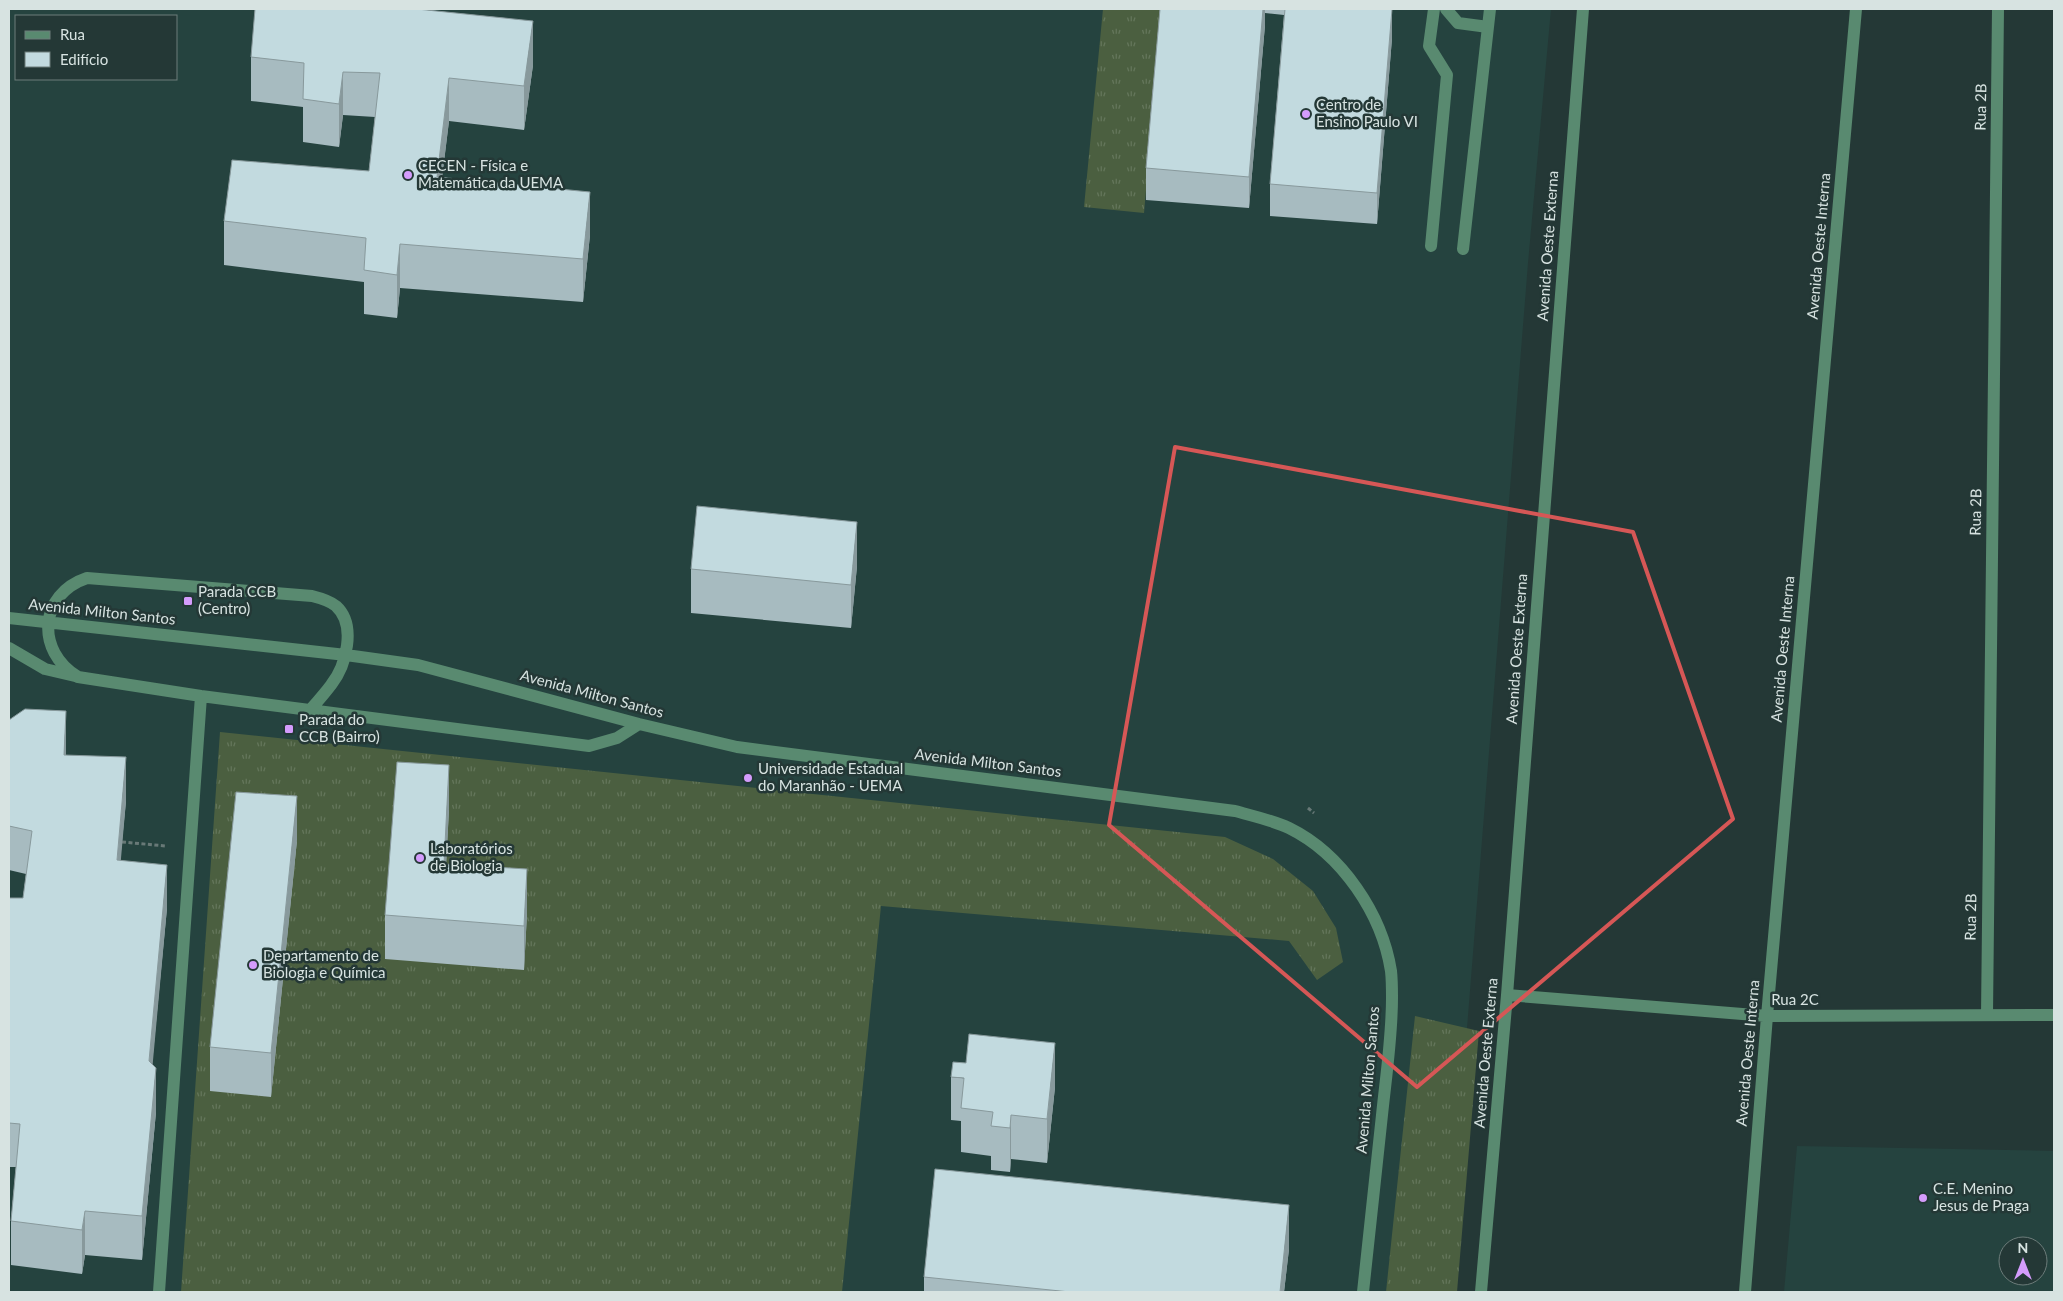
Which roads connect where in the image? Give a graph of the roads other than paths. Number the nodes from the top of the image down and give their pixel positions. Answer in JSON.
{"nodes":[{"id":1,"x":1434,"y":9,"type":"edge"},
{"id":2,"x":1446,"y":9,"type":"edge"},
{"id":3,"x":1490,"y":9,"type":"edge"},
{"id":4,"x":1583,"y":9,"type":"edge"},
{"id":5,"x":1856,"y":9,"type":"edge"},
{"id":6,"x":1998,"y":9,"type":"edge"},
{"id":7,"x":1488,"y":27,"type":"junction"},
{"id":8,"x":1431,"y":246,"type":"dead end"},
{"id":9,"x":1463,"y":249,"type":"dead end"},
{"id":10,"x":9,"y":618,"type":"edge"},
{"id":11,"x":48,"y":622,"type":"junction"},
{"id":12,"x":9,"y":648,"type":"edge"},
{"id":13,"x":346,"y":655,"type":"junction"},
{"id":14,"x":78,"y":677,"type":"junction"},
{"id":15,"x":201,"y":696,"type":"junction"},
{"id":16,"x":311,"y":709,"type":"junction"},
{"id":17,"x":639,"y":724,"type":"junction"},
{"id":18,"x":1507,"y":995,"type":"junction"},
{"id":19,"x":2054,"y":1014,"type":"edge"},
{"id":20,"x":1986,"y":1015,"type":"junction"},
{"id":21,"x":1767,"y":1016,"type":"junction"},
{"id":22,"x":159,"y":1292,"type":"edge"},
{"id":23,"x":1363,"y":1292,"type":"edge"},
{"id":24,"x":1481,"y":1292,"type":"edge"},
{"id":25,"x":1745,"y":1292,"type":"edge"}],
"edges":[{"from":1,"to":8,"type":"street"},
{"from":2,"to":7,"type":"street"},
{"from":3,"to":7,"type":"street"},
{"from":4,"to":18,"type":"street","name":"Avenida Oeste Externa"},
{"from":5,"to":21,"type":"street","name":"Avenida Oeste Interna"},
{"from":6,"to":20,"type":"street","name":"Rua 2B"},
{"from":7,"to":9,"type":"street"},
{"from":10,"to":11,"type":"street","name":"Avenida Milton Santos"},
{"from":11,"to":13,"type":"street","name":"Avenida Milton Santos"},
{"from":11,"to":13,"type":"street"},
{"from":11,"to":14,"type":"street"},
{"from":12,"to":14,"type":"street"},
{"from":13,"to":16,"type":"street"},
{"from":13,"to":17,"type":"street","name":"Avenida Milton Santos"},
{"from":14,"to":15,"type":"street"},
{"from":15,"to":16,"type":"street"},
{"from":15,"to":22,"type":"street"},
{"from":16,"to":17,"type":"street"},
{"from":17,"to":23,"type":"street","name":"Avenida Milton Santos"},
{"from":18,"to":21,"type":"street","name":"Rua 2C"},
{"from":18,"to":24,"type":"street","name":"Avenida Oeste Externa"},
{"from":19,"to":20,"type":"street","name":"Rua 2C"},
{"from":20,"to":21,"type":"street","name":"Rua 2C"},
{"from":21,"to":25,"type":"street","name":"Avenida Oeste Interna"}]}
